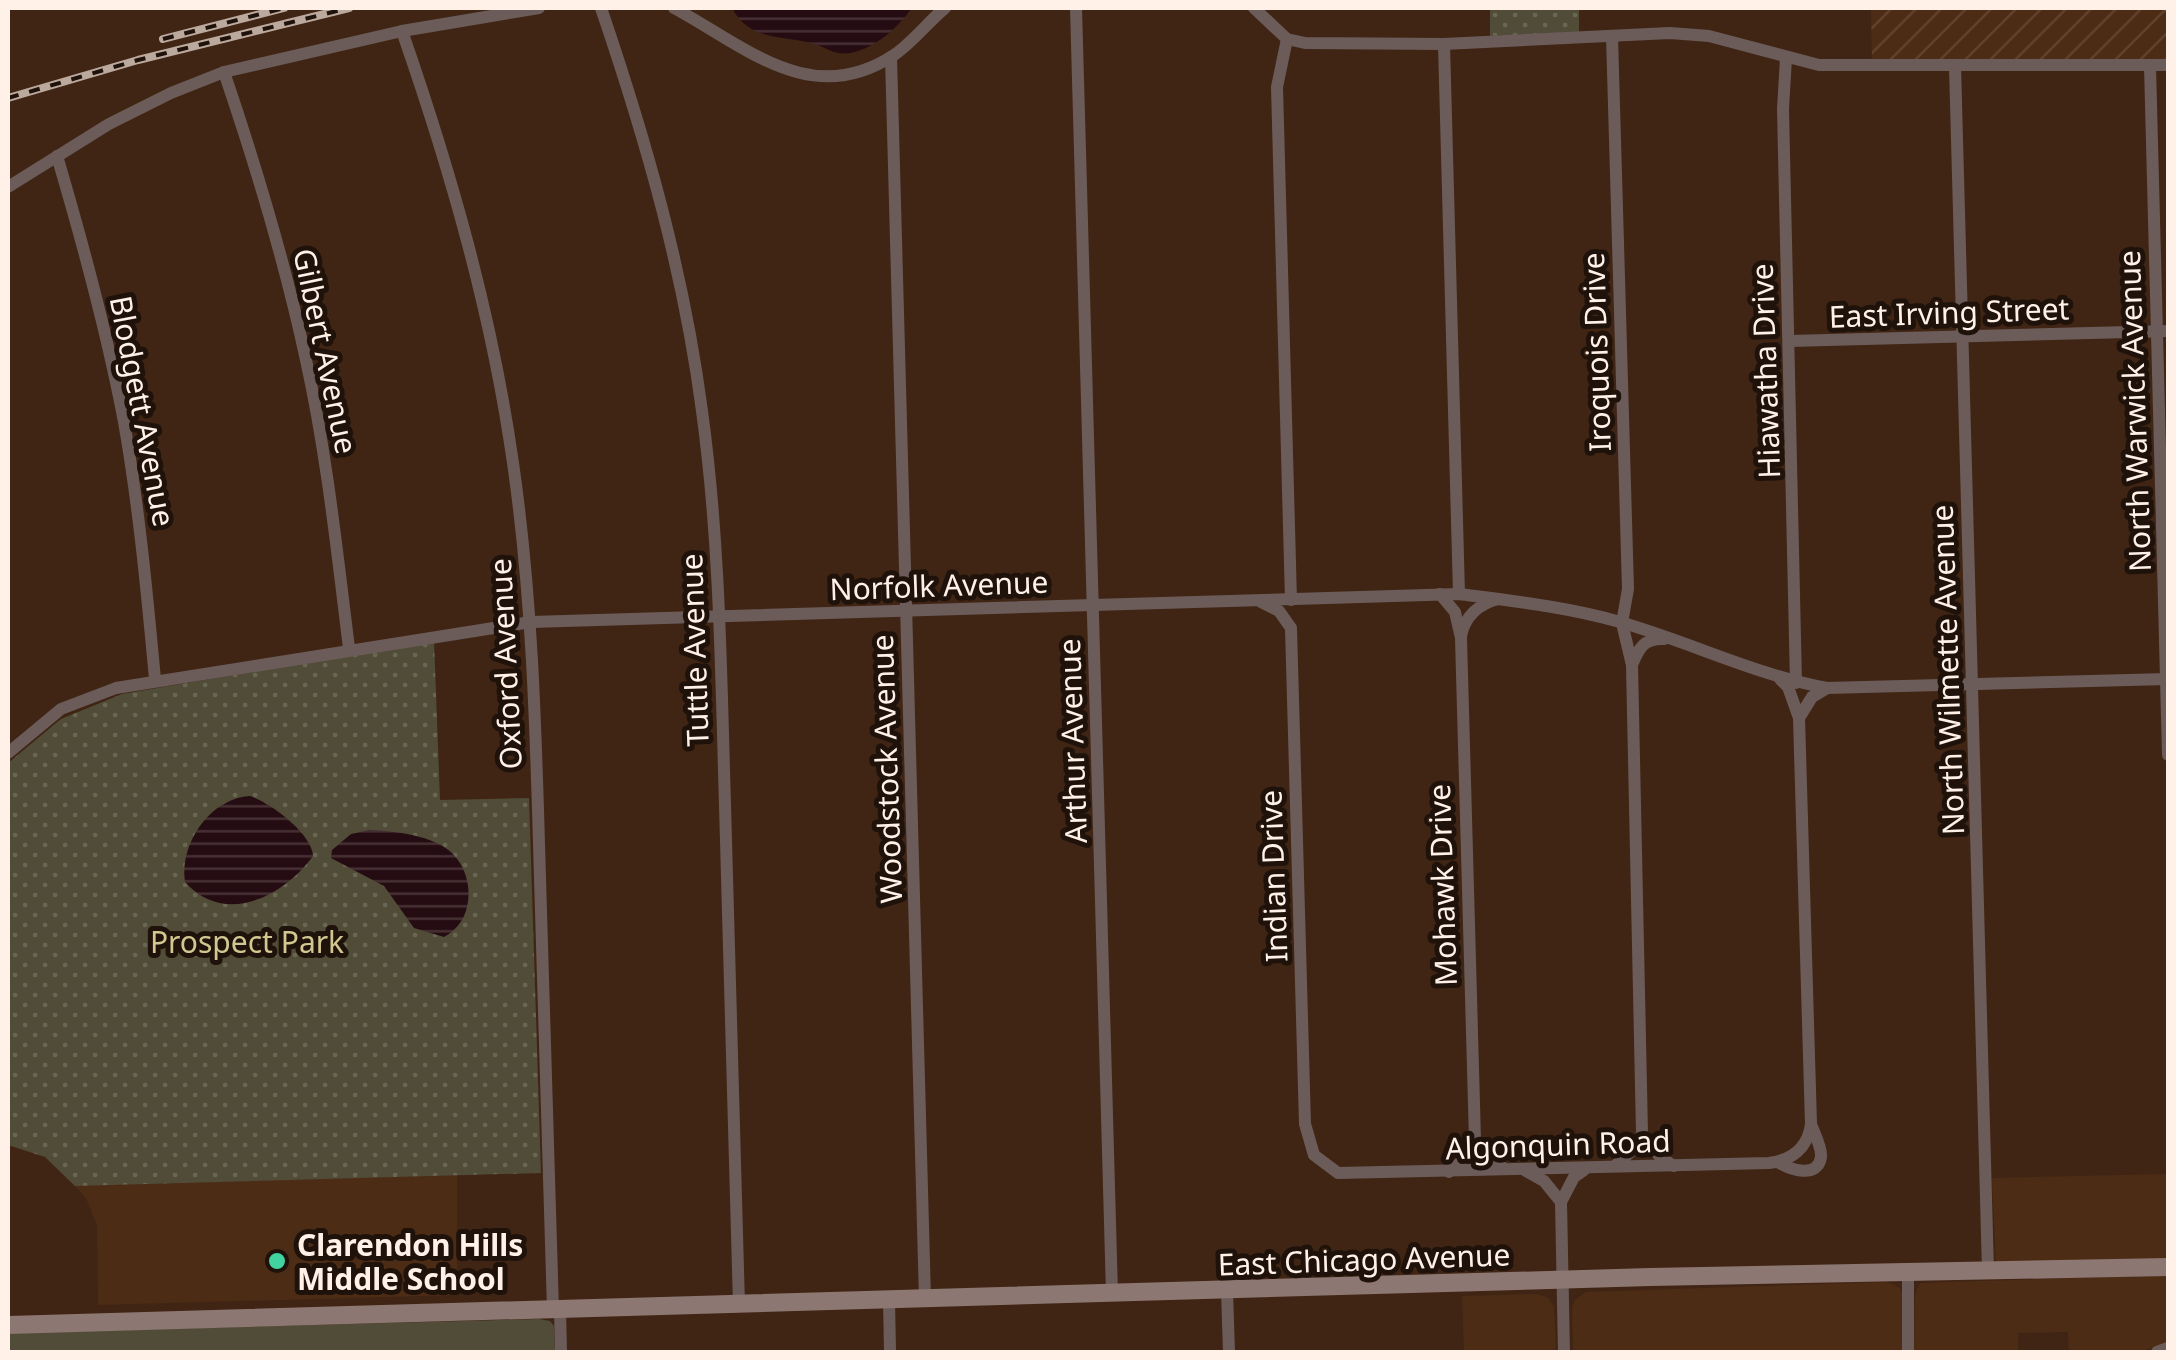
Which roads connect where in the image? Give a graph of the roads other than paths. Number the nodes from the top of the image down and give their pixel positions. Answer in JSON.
{"nodes":[{"id":1,"x":539,"y":8,"type":"edge"},
{"id":2,"x":602,"y":8,"type":"edge"},
{"id":3,"x":674,"y":8,"type":"edge"},
{"id":4,"x":945,"y":8,"type":"edge"},
{"id":5,"x":1076,"y":8,"type":"edge"},
{"id":6,"x":1254,"y":8,"type":"edge"},
{"id":7,"x":402,"y":31,"type":"junction"},
{"id":8,"x":1612,"y":36,"type":"junction"},
{"id":9,"x":1287,"y":38,"type":"junction"},
{"id":10,"x":1444,"y":44,"type":"junction"},
{"id":11,"x":890,"y":57,"type":"junction"},
{"id":12,"x":1786,"y":58,"type":"junction"},
{"id":13,"x":2168,"y":65,"type":"edge"},
{"id":14,"x":1955,"y":66,"type":"junction"},
{"id":15,"x":2150,"y":66,"type":"junction"},
{"id":16,"x":224,"y":72,"type":"junction"},
{"id":17,"x":57,"y":156,"type":"junction"},
{"id":18,"x":8,"y":187,"type":"edge"},
{"id":19,"x":2163,"y":331,"type":"edge"},
{"id":20,"x":1962,"y":336,"type":"junction"},
{"id":21,"x":1790,"y":341,"type":"junction"},
{"id":22,"x":1440,"y":594,"type":"junction"},
{"id":23,"x":1459,"y":594,"type":"junction"},
{"id":24,"x":1313,"y":598,"type":"junction"},
{"id":25,"x":1500,"y":599,"type":"junction"},
{"id":26,"x":1291,"y":600,"type":"junction"},
{"id":27,"x":1260,"y":601,"type":"junction"},
{"id":28,"x":1093,"y":605,"type":"junction"},
{"id":29,"x":906,"y":610,"type":"junction"},
{"id":30,"x":720,"y":616,"type":"junction"},
{"id":31,"x":531,"y":622,"type":"junction"},
{"id":32,"x":1622,"y":623,"type":"junction"},
{"id":33,"x":1291,"y":628,"type":"junction"},
{"id":34,"x":1461,"y":638,"type":"junction"},
{"id":35,"x":1670,"y":639,"type":"junction"},
{"id":36,"x":349,"y":648,"type":"junction"},
{"id":37,"x":1632,"y":665,"type":"junction"},
{"id":38,"x":1779,"y":677,"type":"junction"},
{"id":39,"x":2168,"y":679,"type":"edge"},
{"id":40,"x":155,"y":680,"type":"junction"},
{"id":41,"x":1796,"y":682,"type":"junction"},
{"id":42,"x":1972,"y":686,"type":"junction"},
{"id":43,"x":1828,"y":688,"type":"junction"},
{"id":44,"x":1799,"y":718,"type":"junction"},
{"id":45,"x":8,"y":752,"type":"edge"},
{"id":46,"x":2168,"y":756,"type":"edge"},
{"id":47,"x":1811,"y":1124,"type":"junction"},
{"id":48,"x":1642,"y":1133,"type":"junction"},
{"id":49,"x":1474,"y":1140,"type":"junction"},
{"id":50,"x":1320,"y":1162,"type":"joint"},
{"id":51,"x":1778,"y":1162,"type":"junction"},
{"id":52,"x":1674,"y":1166,"type":"junction"},
{"id":53,"x":1586,"y":1168,"type":"junction"},
{"id":54,"x":1612,"y":1168,"type":"junction"},
{"id":55,"x":1526,"y":1170,"type":"junction"},
{"id":56,"x":1509,"y":1171,"type":"junction"},
{"id":57,"x":1448,"y":1172,"type":"junction"},
{"id":58,"x":1561,"y":1202,"type":"junction"},
{"id":59,"x":2168,"y":1267,"type":"edge"},
{"id":60,"x":1988,"y":1272,"type":"junction"},
{"id":61,"x":1908,"y":1274,"type":"junction"},
{"id":62,"x":1562,"y":1281,"type":"junction"},
{"id":63,"x":1227,"y":1290,"type":"junction"},
{"id":64,"x":1112,"y":1294,"type":"junction"},
{"id":65,"x":925,"y":1299,"type":"junction"},
{"id":66,"x":889,"y":1300,"type":"junction"},
{"id":67,"x":739,"y":1305,"type":"junction"},
{"id":68,"x":556,"y":1310,"type":"junction"},
{"id":69,"x":8,"y":1325,"type":"edge"},
{"id":70,"x":2168,"y":1348,"type":"edge"},
{"id":71,"x":562,"y":1352,"type":"edge"},
{"id":72,"x":890,"y":1352,"type":"edge"},
{"id":73,"x":1228,"y":1352,"type":"edge"},
{"id":74,"x":1564,"y":1352,"type":"edge"},
{"id":75,"x":1908,"y":1352,"type":"edge"},
{"id":76,"x":2157,"y":1352,"type":"edge"}],
"edges":[{"from":1,"to":7,"type":"street"},
{"from":2,"to":30,"type":"street","name":"Tuttle Avenue"},
{"from":3,"to":11,"type":"street"},
{"from":4,"to":11,"type":"street"},
{"from":5,"to":28,"type":"street","name":"Arthur Avenue"},
{"from":6,"to":9,"type":"street"},
{"from":7,"to":16,"type":"street"},
{"from":7,"to":31,"type":"street","name":"Oxford Avenue"},
{"from":8,"to":10,"type":"street"},
{"from":8,"to":12,"type":"street"},
{"from":8,"to":32,"type":"street","name":"Iroquois Drive"},
{"from":9,"to":10,"type":"street"},
{"from":9,"to":26,"type":"street"},
{"from":10,"to":23,"type":"street"},
{"from":11,"to":29,"type":"street","name":"Woodstock Avenue"},
{"from":12,"to":14,"type":"street"},
{"from":12,"to":21,"type":"street","name":"Hiawatha Drive"},
{"from":13,"to":15,"type":"street"},
{"from":14,"to":15,"type":"street"},
{"from":14,"to":20,"type":"street","name":"North Wilmette Avenue"},
{"from":15,"to":19,"type":"street","name":"North Warwick Avenue"},
{"from":16,"to":17,"type":"street"},
{"from":16,"to":36,"type":"street","name":"Gilbert Avenue"},
{"from":17,"to":18,"type":"street"},
{"from":17,"to":40,"type":"street","name":"Blodgett Avenue"},
{"from":19,"to":20,"type":"street","name":"East Irving Street"},
{"from":19,"to":39,"type":"street","name":"North Warwick Avenue"},
{"from":20,"to":21,"type":"street","name":"East Irving Street"},
{"from":20,"to":42,"type":"street","name":"North Wilmette Avenue"},
{"from":21,"to":41,"type":"street","name":"Hiawatha Drive"},
{"from":22,"to":23,"type":"street","name":"Norfolk Avenue"},
{"from":22,"to":24,"type":"street","name":"Norfolk Avenue"},
{"from":22,"to":34,"type":"street","name":"Mohawk Drive"},
{"from":23,"to":25,"type":"street","name":"Norfolk Avenue"},
{"from":24,"to":26,"type":"street","name":"Norfolk Avenue"},
{"from":24,"to":33,"type":"street"},
{"from":25,"to":32,"type":"street","name":"Norfolk Avenue"},
{"from":25,"to":34,"type":"street"},
{"from":26,"to":27,"type":"street","name":"Norfolk Avenue"},
{"from":27,"to":28,"type":"street","name":"Norfolk Avenue"},
{"from":27,"to":33,"type":"street"},
{"from":28,"to":29,"type":"street","name":"Norfolk Avenue"},
{"from":28,"to":64,"type":"street","name":"Arthur Avenue"},
{"from":29,"to":30,"type":"street","name":"Norfolk Avenue"},
{"from":29,"to":65,"type":"street","name":"Woodstock Avenue"},
{"from":30,"to":31,"type":"street","name":"Norfolk Avenue"},
{"from":30,"to":67,"type":"street","name":"Tuttle Avenue"},
{"from":31,"to":36,"type":"street","name":"Norfolk Avenue"},
{"from":31,"to":68,"type":"street","name":"Oxford Avenue"},
{"from":32,"to":35,"type":"street","name":"Norfolk Avenue"},
{"from":32,"to":37,"type":"street","name":"Iroquois Drive"},
{"from":33,"to":50,"type":"street","name":"Indian Drive"},
{"from":34,"to":49,"type":"street","name":"Mohawk Drive"},
{"from":35,"to":37,"type":"street"},
{"from":35,"to":38,"type":"street","name":"Norfolk Avenue"},
{"from":36,"to":40,"type":"street","name":"Norfolk Avenue"},
{"from":37,"to":48,"type":"street","name":"Iroquois Drive"},
{"from":38,"to":41,"type":"street","name":"Norfolk Avenue"},
{"from":38,"to":44,"type":"street"},
{"from":39,"to":42,"type":"street","name":"Norfolk Avenue"},
{"from":39,"to":46,"type":"street","name":"North Warwick Avenue"},
{"from":40,"to":45,"type":"street","name":"Norfolk Avenue"},
{"from":41,"to":43,"type":"street","name":"Norfolk Avenue"},
{"from":42,"to":43,"type":"street","name":"Norfolk Avenue"},
{"from":42,"to":60,"type":"street","name":"North Wilmette Avenue"},
{"from":43,"to":44,"type":"street"},
{"from":44,"to":47,"type":"street"},
{"from":47,"to":51,"type":"street","name":"Algonquin Road"},
{"from":47,"to":51,"type":"street"},
{"from":48,"to":52,"type":"street"},
{"from":48,"to":54,"type":"street"},
{"from":49,"to":56,"type":"street"},
{"from":49,"to":57,"type":"street"},
{"from":50,"to":57,"type":"street","name":"Algonquin Road"},
{"from":51,"to":52,"type":"street","name":"Algonquin Road"},
{"from":52,"to":54,"type":"street","name":"Algonquin Road"},
{"from":53,"to":54,"type":"street","name":"Algonquin Road"},
{"from":53,"to":55,"type":"street","name":"Algonquin Road"},
{"from":53,"to":58,"type":"street"},
{"from":55,"to":56,"type":"street","name":"Algonquin Road"},
{"from":55,"to":58,"type":"street"},
{"from":56,"to":57,"type":"street","name":"Algonquin Road"},
{"from":58,"to":62,"type":"street"},
{"from":59,"to":60,"type":"main road","name":"East Chicago Avenue"},
{"from":60,"to":61,"type":"main road","name":"East Chicago Avenue"},
{"from":61,"to":62,"type":"main road","name":"East Chicago Avenue"},
{"from":61,"to":75,"type":"street"},
{"from":62,"to":63,"type":"main road","name":"East Chicago Avenue"},
{"from":62,"to":74,"type":"street"},
{"from":63,"to":64,"type":"main road","name":"East Chicago Avenue"},
{"from":63,"to":73,"type":"street"},
{"from":64,"to":65,"type":"main road","name":"East Chicago Avenue"},
{"from":65,"to":66,"type":"main road","name":"East Chicago Avenue"},
{"from":66,"to":67,"type":"main road","name":"East Chicago Avenue"},
{"from":66,"to":72,"type":"street"},
{"from":67,"to":68,"type":"main road","name":"East Chicago Avenue"},
{"from":68,"to":69,"type":"main road","name":"East Chicago Avenue"},
{"from":68,"to":71,"type":"street","name":"Oxford Avenue"},
{"from":70,"to":76,"type":"street"}]}
